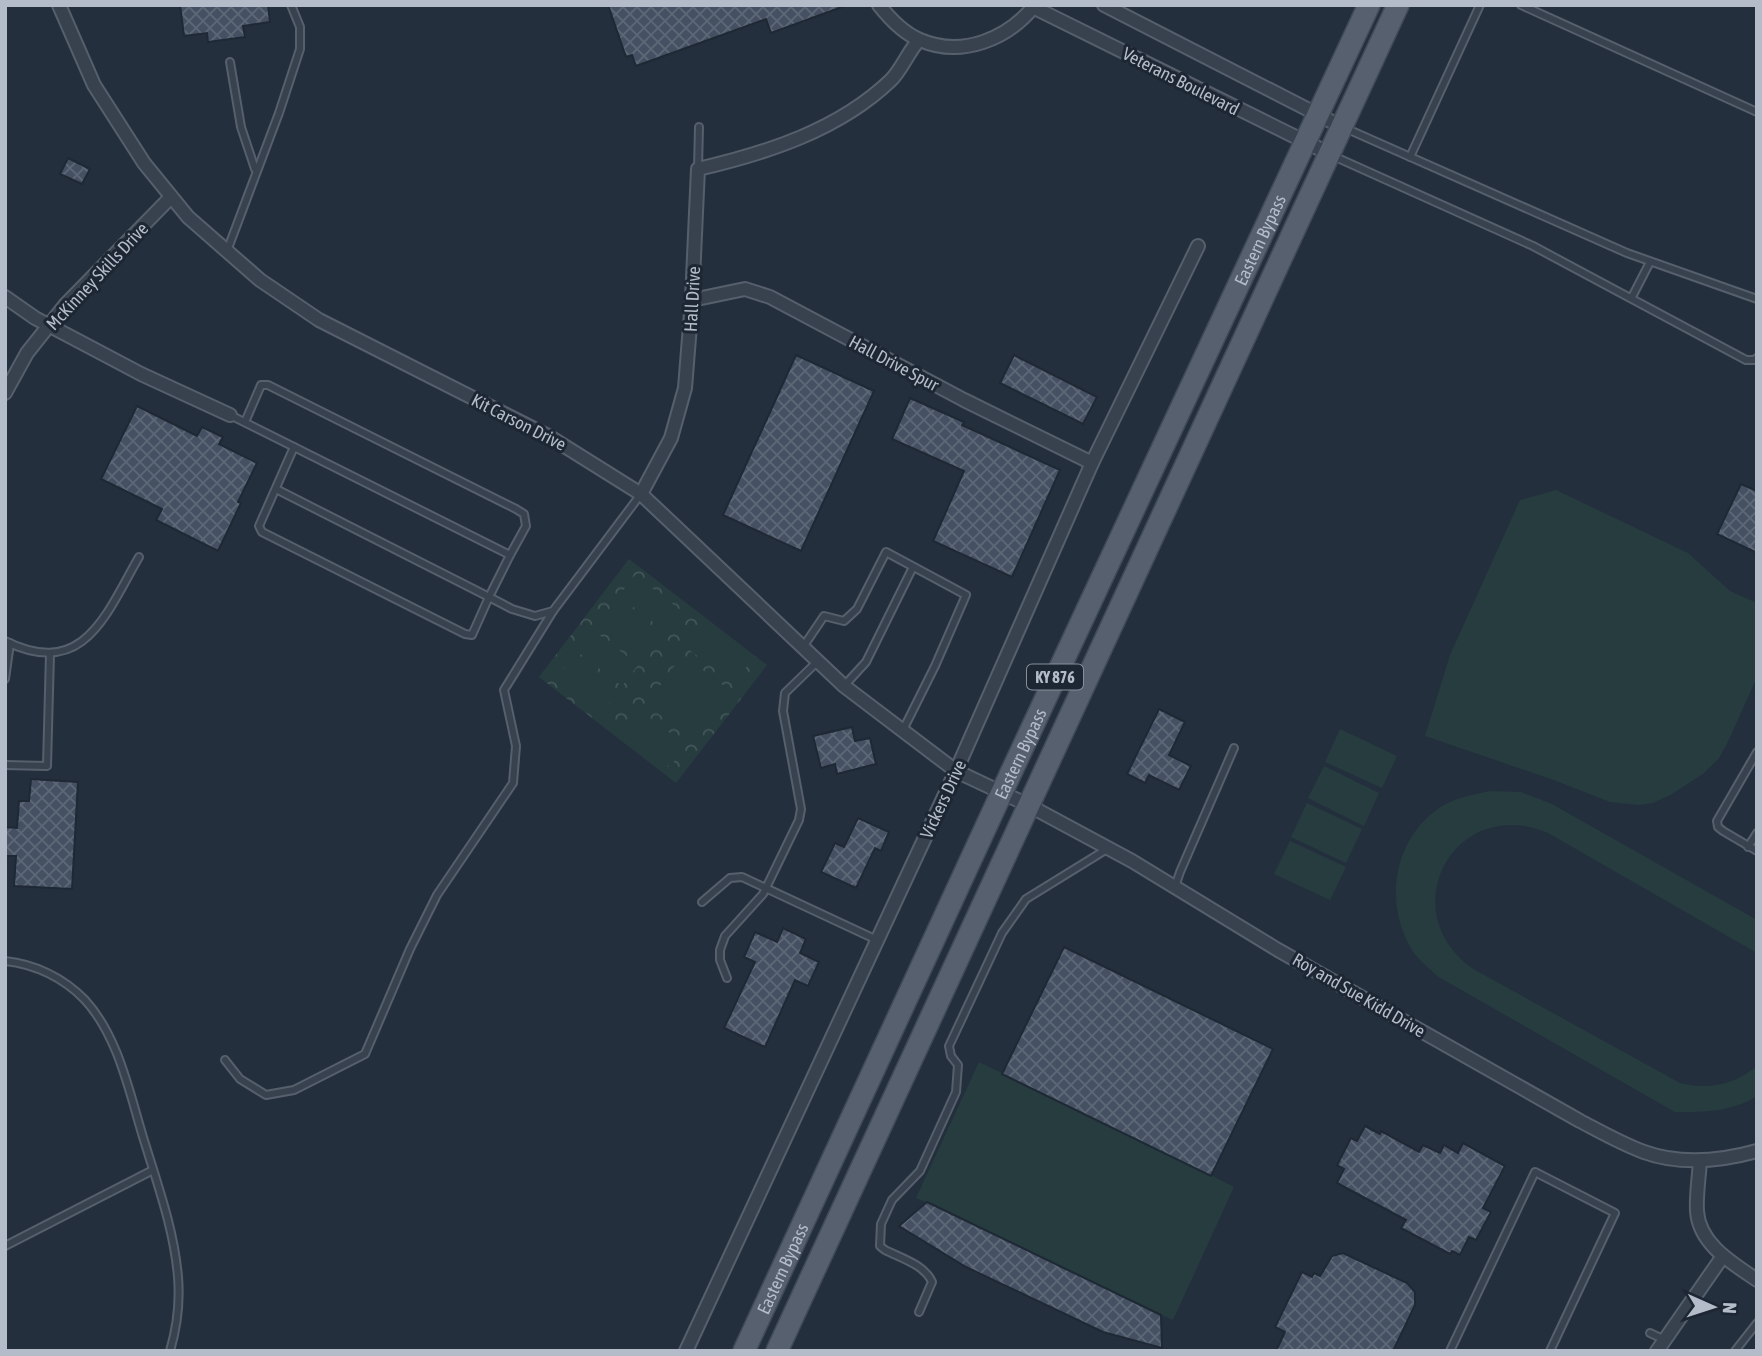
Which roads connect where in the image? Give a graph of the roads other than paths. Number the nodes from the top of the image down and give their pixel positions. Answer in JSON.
{"nodes":[{"id":1,"x":59,"y":5,"type":"edge"},
{"id":2,"x":291,"y":5,"type":"edge"},
{"id":3,"x":879,"y":5,"type":"edge"},
{"id":4,"x":1104,"y":5,"type":"edge"},
{"id":5,"x":1369,"y":5,"type":"edge"},
{"id":6,"x":1398,"y":5,"type":"edge"},
{"id":7,"x":1480,"y":5,"type":"edge"},
{"id":8,"x":1521,"y":5,"type":"edge"},
{"id":9,"x":1034,"y":6,"type":"edge"},
{"id":10,"x":919,"y":40,"type":"junction"},
{"id":11,"x":230,"y":62,"type":"dead end"},
{"id":12,"x":1757,"y":112,"type":"edge"},
{"id":13,"x":1316,"y":116,"type":"junction"},
{"id":14,"x":699,"y":127,"type":"dead end"},
{"id":15,"x":1342,"y":127,"type":"junction"},
{"id":16,"x":1304,"y":142,"type":"junction"},
{"id":17,"x":1330,"y":154,"type":"junction"},
{"id":18,"x":1409,"y":157,"type":"junction"},
{"id":19,"x":698,"y":169,"type":"junction"},
{"id":20,"x":256,"y":170,"type":"junction"},
{"id":21,"x":171,"y":197,"type":"junction"},
{"id":22,"x":1198,"y":246,"type":"dead end"},
{"id":23,"x":226,"y":253,"type":"junction"},
{"id":24,"x":1650,"y":262,"type":"junction"},
{"id":25,"x":1632,"y":297,"type":"junction"},
{"id":26,"x":5,"y":298,"type":"edge"},
{"id":27,"x":1757,"y":299,"type":"edge"},
{"id":28,"x":692,"y":300,"type":"junction"},
{"id":29,"x":50,"y":326,"type":"junction"},
{"id":30,"x":1757,"y":358,"type":"edge"},
{"id":31,"x":5,"y":393,"type":"edge"},
{"id":32,"x":230,"y":415,"type":"joint"},
{"id":33,"x":245,"y":422,"type":"junction"},
{"id":34,"x":294,"y":447,"type":"junction"},
{"id":35,"x":1092,"y":463,"type":"junction"},
{"id":36,"x":276,"y":489,"type":"junction"},
{"id":37,"x":641,"y":494,"type":"junction"},
{"id":38,"x":510,"y":555,"type":"junction"},
{"id":39,"x":139,"y":556,"type":"dead end"},
{"id":40,"x":913,"y":567,"type":"junction"},
{"id":41,"x":489,"y":597,"type":"junction"},
{"id":42,"x":553,"y":611,"type":"junction"},
{"id":43,"x":7,"y":642,"type":"edge"},
{"id":44,"x":803,"y":647,"type":"junction"},
{"id":45,"x":50,"y":654,"type":"junction"},
{"id":46,"x":818,"y":661,"type":"junction"},
{"id":47,"x":5,"y":679,"type":"edge"},
{"id":48,"x":844,"y":686,"type":"junction"},
{"id":49,"x":902,"y":732,"type":"junction"},
{"id":50,"x":1234,"y":748,"type":"dead end"},
{"id":51,"x":1757,"y":752,"type":"edge"},
{"id":52,"x":5,"y":765,"type":"edge"},
{"id":53,"x":956,"y":771,"type":"junction"},
{"id":54,"x":1002,"y":792,"type":"junction"},
{"id":55,"x":1028,"y":805,"type":"junction"},
{"id":56,"x":1757,"y":833,"type":"edge"},
{"id":57,"x":1748,"y":847,"type":"junction"},
{"id":58,"x":1109,"y":848,"type":"junction"},
{"id":59,"x":1757,"y":851,"type":"edge"},
{"id":60,"x":1175,"y":887,"type":"junction"},
{"id":61,"x":766,"y":888,"type":"junction"},
{"id":62,"x":702,"y":902,"type":"dead end"},
{"id":63,"x":877,"y":940,"type":"junction"},
{"id":64,"x":5,"y":961,"type":"edge"},
{"id":65,"x":727,"y":978,"type":"dead end"},
{"id":66,"x":225,"y":1060,"type":"dead end"},
{"id":67,"x":1757,"y":1151,"type":"edge"},
{"id":68,"x":1700,"y":1161,"type":"junction"},
{"id":69,"x":153,"y":1170,"type":"junction"},
{"id":70,"x":5,"y":1239,"type":"edge"},
{"id":71,"x":13,"y":1242,"type":"junction"},
{"id":72,"x":5,"y":1246,"type":"edge"},
{"id":73,"x":1723,"y":1256,"type":"junction"},
{"id":74,"x":1757,"y":1280,"type":"edge"},
{"id":75,"x":919,"y":1312,"type":"dead end"},
{"id":76,"x":1757,"y":1323,"type":"edge"},
{"id":77,"x":1650,"y":1333,"type":"dead end"},
{"id":78,"x":1661,"y":1346,"type":"edge"},
{"id":79,"x":170,"y":1351,"type":"edge"},
{"id":80,"x":686,"y":1351,"type":"edge"},
{"id":81,"x":744,"y":1351,"type":"edge"},
{"id":82,"x":777,"y":1351,"type":"edge"},
{"id":83,"x":1450,"y":1351,"type":"edge"},
{"id":84,"x":1549,"y":1351,"type":"edge"},
{"id":85,"x":1735,"y":1351,"type":"edge"}],
"edges":[{"from":1,"to":21,"type":"street","name":"Kit Carson Drive"},
{"from":2,"to":20,"type":"lane"},
{"from":3,"to":10,"type":"street"},
{"from":4,"to":13,"type":"street","name":"Veterans Boulevard"},
{"from":5,"to":13,"type":"main road","name":"Eastern Bypass","number":"KY 876"},
{"from":6,"to":15,"type":"main road","name":"Eastern Bypass","number":"KY 876"},
{"from":7,"to":18,"type":"lane"},
{"from":8,"to":12,"type":"lane"},
{"from":9,"to":10,"type":"street"},
{"from":9,"to":16,"type":"street","name":"Veterans Boulevard"},
{"from":10,"to":19,"type":"street"},
{"from":11,"to":20,"type":"lane"},
{"from":13,"to":15,"type":"street","name":"Veterans Boulevard"},
{"from":13,"to":16,"type":"main road","name":"Eastern Bypass","number":"KY 876"},
{"from":14,"to":19,"type":"lane"},
{"from":15,"to":17,"type":"main road","name":"Eastern Bypass","number":"KY 876"},
{"from":15,"to":18,"type":"lane"},
{"from":16,"to":17,"type":"street","name":"Veterans Boulevard"},
{"from":16,"to":54,"type":"main road","name":"Eastern Bypass","number":"KY 876"},
{"from":17,"to":25,"type":"lane"},
{"from":17,"to":55,"type":"main road","name":"Eastern Bypass","number":"KY 876"},
{"from":18,"to":24,"type":"lane"},
{"from":19,"to":28,"type":"street","name":"Hall Drive"},
{"from":20,"to":23,"type":"lane"},
{"from":21,"to":23,"type":"street","name":"Kit Carson Drive"},
{"from":21,"to":29,"type":"street","name":"McKinney Skills Drive"},
{"from":22,"to":35,"type":"street","name":"Vickers Drive"},
{"from":23,"to":37,"type":"street","name":"Kit Carson Drive"},
{"from":24,"to":25,"type":"lane"},
{"from":24,"to":27,"type":"lane"},
{"from":25,"to":30,"type":"lane"},
{"from":26,"to":29,"type":"street"},
{"from":28,"to":35,"type":"street","name":"Hall Drive Spur"},
{"from":28,"to":37,"type":"street","name":"Hall Drive"},
{"from":29,"to":31,"type":"street","name":"McKinney Skills Drive"},
{"from":29,"to":32,"type":"street"},
{"from":32,"to":33,"type":"lane"},
{"from":33,"to":34,"type":"lane"},
{"from":33,"to":38,"type":"lane"},
{"from":34,"to":36,"type":"lane"},
{"from":34,"to":38,"type":"lane"},
{"from":35,"to":53,"type":"street","name":"Vickers Drive"},
{"from":36,"to":41,"type":"lane"},
{"from":36,"to":41,"type":"lane"},
{"from":37,"to":42,"type":"lane","name":"Hall Drive"},
{"from":37,"to":44,"type":"street","name":"Kit Carson Drive"},
{"from":38,"to":41,"type":"lane"},
{"from":39,"to":45,"type":"lane"},
{"from":40,"to":44,"type":"lane"},
{"from":40,"to":48,"type":"lane"},
{"from":40,"to":49,"type":"lane"},
{"from":41,"to":42,"type":"lane"},
{"from":42,"to":66,"type":"lane","name":"Hall Drive"},
{"from":43,"to":45,"type":"lane"},
{"from":43,"to":47,"type":"lane"},
{"from":44,"to":46,"type":"street","name":"Kit Carson Drive"},
{"from":45,"to":52,"type":"lane"},
{"from":46,"to":48,"type":"street","name":"Kit Carson Drive"},
{"from":46,"to":61,"type":"lane"},
{"from":48,"to":49,"type":"street","name":"Kit Carson Drive"},
{"from":49,"to":53,"type":"street","name":"Kit Carson Drive"},
{"from":50,"to":60,"type":"lane"},
{"from":51,"to":57,"type":"lane"},
{"from":53,"to":54,"type":"street","name":"Kit Carson Drive"},
{"from":53,"to":63,"type":"street","name":"Vickers Drive"},
{"from":54,"to":55,"type":"street","name":"Kit Carson Drive"},
{"from":54,"to":81,"type":"main road","name":"Eastern Bypass","number":"KY 876"},
{"from":55,"to":58,"type":"street","name":"Roy and Sue Kidd Drive"},
{"from":55,"to":82,"type":"main road","name":"Eastern Bypass","number":"KY 876"},
{"from":56,"to":57,"type":"lane"},
{"from":57,"to":59,"type":"lane"},
{"from":58,"to":60,"type":"street","name":"Roy and Sue Kidd Drive"},
{"from":58,"to":75,"type":"lane"},
{"from":60,"to":68,"type":"street","name":"Roy and Sue Kidd Drive"},
{"from":61,"to":62,"type":"lane"},
{"from":61,"to":63,"type":"lane"},
{"from":61,"to":65,"type":"lane"},
{"from":63,"to":80,"type":"street","name":"Vickers Drive"},
{"from":64,"to":69,"type":"lane"},
{"from":67,"to":68,"type":"street"},
{"from":68,"to":73,"type":"street"},
{"from":69,"to":71,"type":"lane"},
{"from":69,"to":79,"type":"lane"},
{"from":70,"to":71,"type":"lane"},
{"from":71,"to":72,"type":"lane"},
{"from":73,"to":74,"type":"street"},
{"from":73,"to":78,"type":"street"},
{"from":76,"to":85,"type":"lane"},
{"from":77,"to":78,"type":"lane"},
{"from":83,"to":84,"type":"lane"}]}
